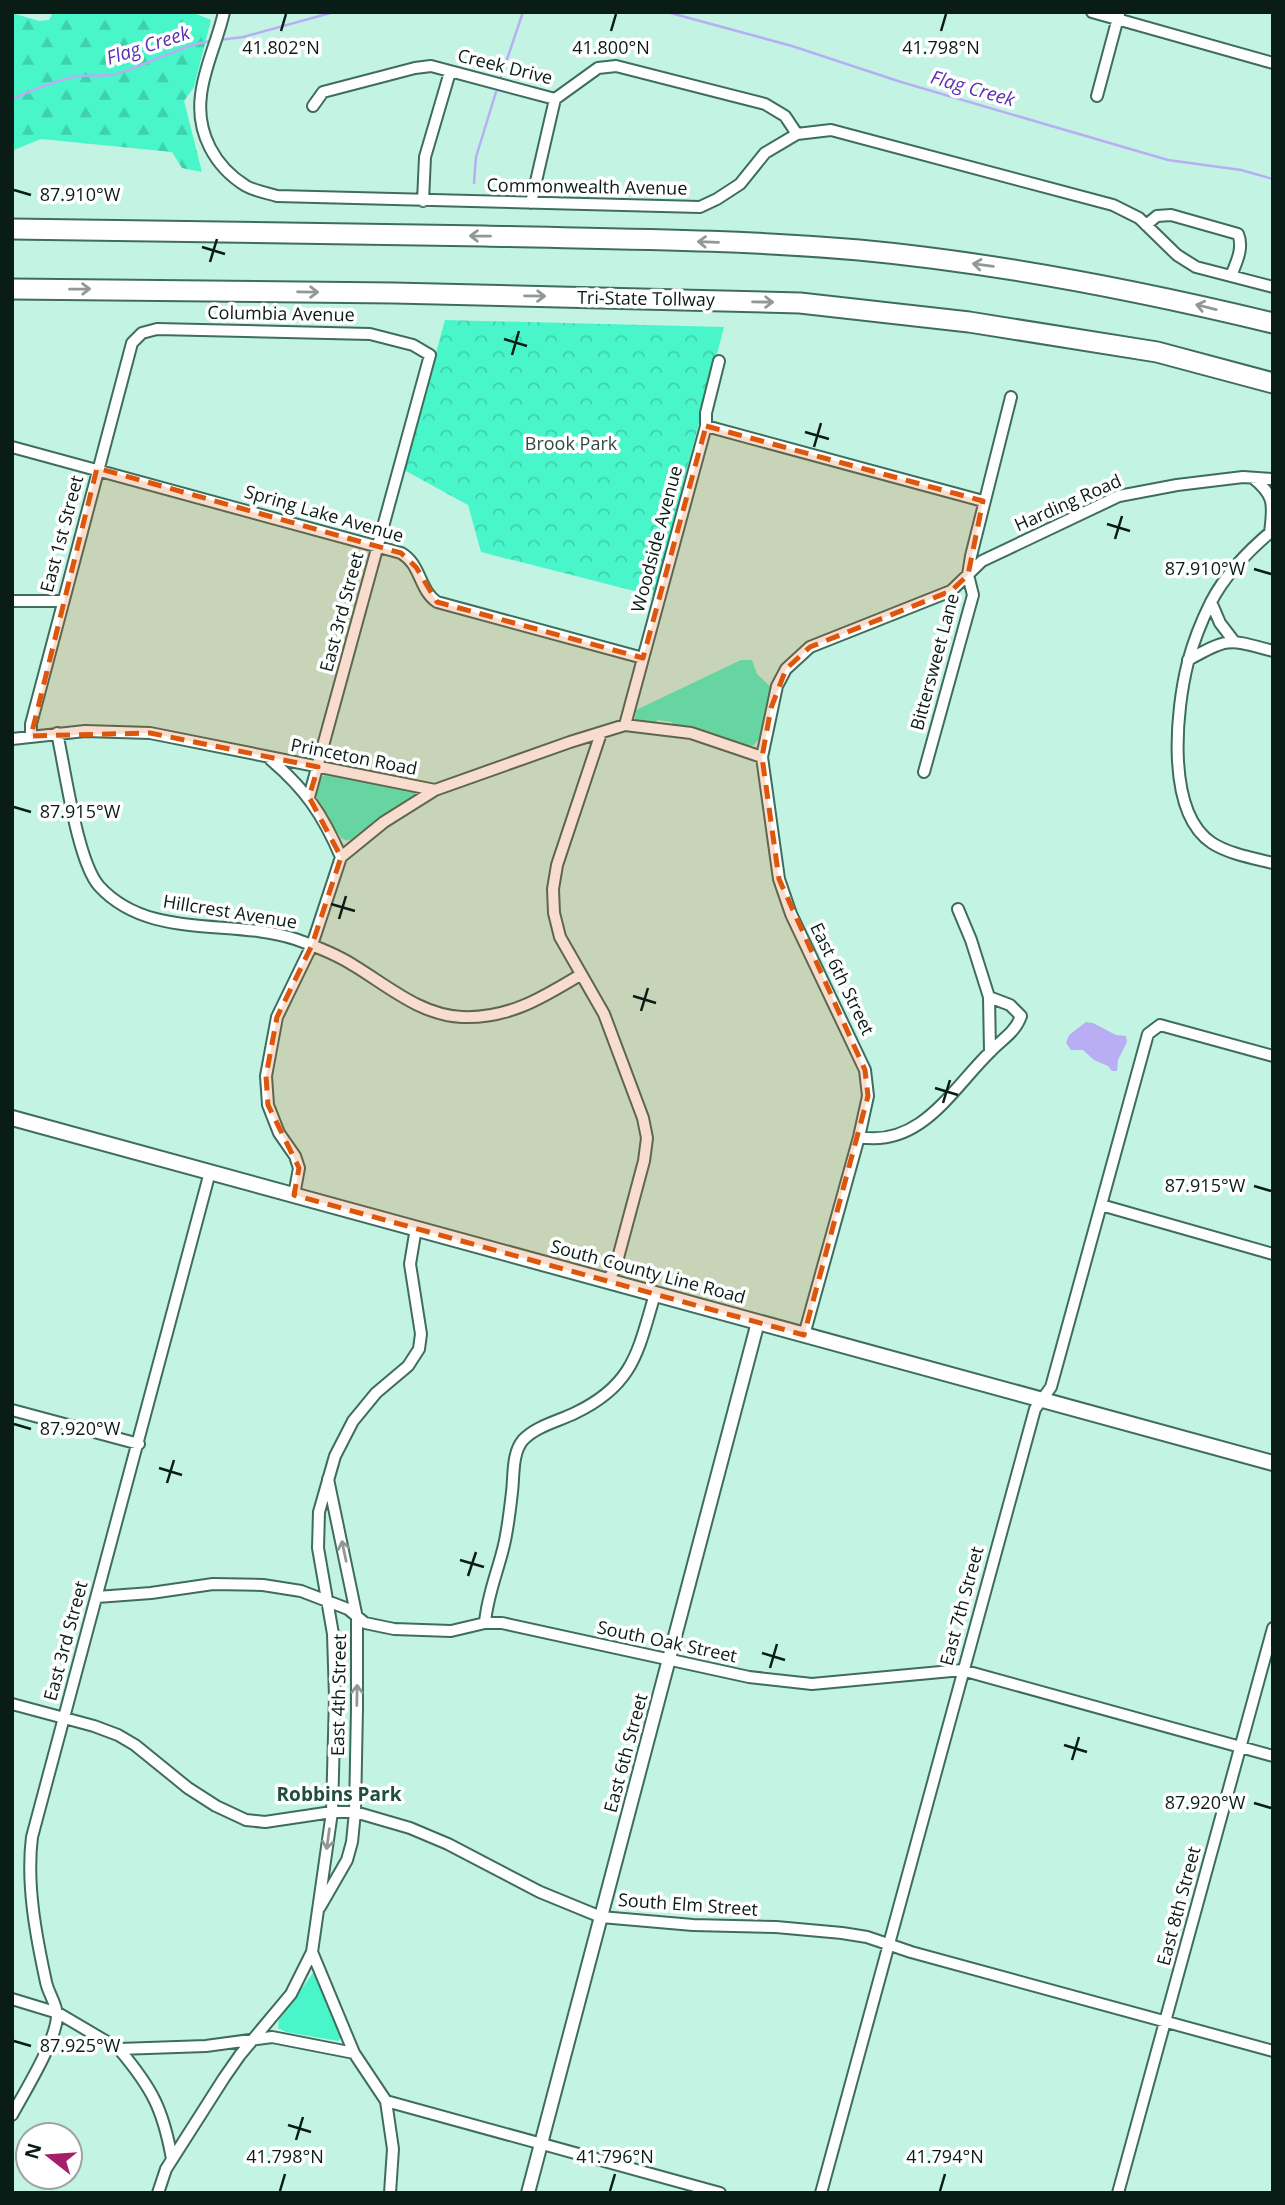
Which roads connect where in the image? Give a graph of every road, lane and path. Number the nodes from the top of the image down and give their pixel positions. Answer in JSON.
{"nodes":[{"id":1,"x":1092,"y":12,"type":"edge"},
{"id":2,"x":224,"y":14,"type":"edge"},
{"id":3,"x":1118,"y":15,"type":"edge"},
{"id":4,"x":1273,"y":62,"type":"edge"},
{"id":5,"x":450,"y":72,"type":"junction"},
{"id":6,"x":1097,"y":96,"type":"dead end"},
{"id":7,"x":555,"y":99,"type":"junction"},
{"id":8,"x":313,"y":106,"type":"dead end"},
{"id":9,"x":797,"y":134,"type":"junction"},
{"id":10,"x":423,"y":201,"type":"junction"},
{"id":11,"x":531,"y":203,"type":"junction"},
{"id":12,"x":1146,"y":225,"type":"junction"},
{"id":13,"x":12,"y":229,"type":"edge"},
{"id":14,"x":1231,"y":276,"type":"junction"},
{"id":15,"x":1273,"y":287,"type":"edge"},
{"id":16,"x":12,"y":289,"type":"edge"},
{"id":17,"x":1273,"y":323,"type":"edge"},
{"id":18,"x":132,"y":343,"type":"joint"},
{"id":19,"x":430,"y":355,"type":"joint"},
{"id":20,"x":719,"y":361,"type":"dead end"},
{"id":21,"x":1273,"y":383,"type":"edge"},
{"id":22,"x":1012,"y":397,"type":"dead end"},
{"id":23,"x":706,"y":426,"type":"junction"},
{"id":24,"x":12,"y":447,"type":"edge"},
{"id":25,"x":97,"y":468,"type":"junction"},
{"id":26,"x":1253,"y":478,"type":"junction"},
{"id":27,"x":1273,"y":479,"type":"edge"},
{"id":28,"x":984,"y":500,"type":"junction"},
{"id":29,"x":1271,"y":531,"type":"edge"},
{"id":30,"x":378,"y":546,"type":"junction"},
{"id":31,"x":968,"y":575,"type":"junction"},
{"id":32,"x":12,"y":601,"type":"edge"},
{"id":33,"x":62,"y":601,"type":"junction"},
{"id":34,"x":1211,"y":602,"type":"junction"},
{"id":35,"x":1233,"y":640,"type":"junction"},
{"id":36,"x":1273,"y":651,"type":"edge"},
{"id":37,"x":643,"y":658,"type":"junction"},
{"id":38,"x":1188,"y":660,"type":"junction"},
{"id":39,"x":625,"y":725,"type":"junction"},
{"id":40,"x":57,"y":733,"type":"junction"},
{"id":41,"x":601,"y":733,"type":"junction"},
{"id":42,"x":31,"y":736,"type":"junction"},
{"id":43,"x":12,"y":740,"type":"edge"},
{"id":44,"x":761,"y":757,"type":"junction"},
{"id":45,"x":269,"y":758,"type":"junction"},
{"id":46,"x":318,"y":767,"type":"junction"},
{"id":47,"x":924,"y":772,"type":"dead end"},
{"id":48,"x":435,"y":790,"type":"junction"},
{"id":49,"x":309,"y":797,"type":"junction"},
{"id":50,"x":341,"y":858,"type":"junction"},
{"id":51,"x":1273,"y":863,"type":"edge"},
{"id":52,"x":958,"y":909,"type":"dead end"},
{"id":53,"x":312,"y":945,"type":"junction"},
{"id":54,"x":580,"y":975,"type":"junction"},
{"id":55,"x":989,"y":997,"type":"junction"},
{"id":56,"x":990,"y":1051,"type":"junction"},
{"id":57,"x":1273,"y":1056,"type":"edge"},
{"id":58,"x":12,"y":1118,"type":"edge"},
{"id":59,"x":859,"y":1137,"type":"junction"},
{"id":60,"x":210,"y":1172,"type":"junction"},
{"id":61,"x":294,"y":1195,"type":"junction"},
{"id":62,"x":1101,"y":1205,"type":"junction"},
{"id":63,"x":416,"y":1228,"type":"junction"},
{"id":64,"x":1273,"y":1254,"type":"edge"},
{"id":65,"x":607,"y":1281,"type":"junction"},
{"id":66,"x":655,"y":1294,"type":"junction"},
{"id":67,"x":758,"y":1322,"type":"junction"},
{"id":68,"x":804,"y":1335,"type":"junction"},
{"id":69,"x":1042,"y":1400,"type":"junction"},
{"id":70,"x":12,"y":1410,"type":"edge"},
{"id":71,"x":139,"y":1444,"type":"junction"},
{"id":72,"x":1273,"y":1463,"type":"edge"},
{"id":73,"x":328,"y":1476,"type":"junction"},
{"id":74,"x":97,"y":1597,"type":"junction"},
{"id":75,"x":326,"y":1600,"type":"junction"},
{"id":76,"x":357,"y":1618,"type":"junction"},
{"id":77,"x":485,"y":1623,"type":"junction"},
{"id":78,"x":1273,"y":1628,"type":"edge"},
{"id":79,"x":669,"y":1660,"type":"junction"},
{"id":80,"x":962,"y":1670,"type":"junction"},
{"id":81,"x":12,"y":1704,"type":"edge"},
{"id":82,"x":63,"y":1718,"type":"junction"},
{"id":83,"x":1240,"y":1747,"type":"junction"},
{"id":84,"x":1273,"y":1756,"type":"edge"},
{"id":85,"x":332,"y":1812,"type":"junction"},
{"id":86,"x":355,"y":1812,"type":"junction"},
{"id":87,"x":319,"y":1909,"type":"junction"},
{"id":88,"x":601,"y":1917,"type":"junction"},
{"id":89,"x":889,"y":1945,"type":"junction"},
{"id":90,"x":312,"y":1952,"type":"junction"},
{"id":91,"x":12,"y":1999,"type":"edge"},
{"id":92,"x":58,"y":2013,"type":"junction"},
{"id":93,"x":1165,"y":2022,"type":"junction"},
{"id":94,"x":254,"y":2038,"type":"junction"},
{"id":95,"x":119,"y":2049,"type":"junction"},
{"id":96,"x":1273,"y":2051,"type":"edge"},
{"id":97,"x":354,"y":2053,"type":"junction"},
{"id":98,"x":386,"y":2101,"type":"junction"},
{"id":99,"x":12,"y":2115,"type":"edge"},
{"id":100,"x":541,"y":2143,"type":"junction"},
{"id":101,"x":172,"y":2159,"type":"junction"},
{"id":102,"x":158,"y":2193,"type":"edge"},
{"id":103,"x":390,"y":2193,"type":"edge"},
{"id":104,"x":528,"y":2193,"type":"edge"},
{"id":105,"x":720,"y":2193,"type":"edge"},
{"id":106,"x":821,"y":2193,"type":"edge"},
{"id":107,"x":1118,"y":2193,"type":"edge"}],
"edges":[{"from":1,"to":3,"type":"street"},
{"from":2,"to":10,"type":"street","name":"Commonwealth Avenue"},
{"from":3,"to":4,"type":"street"},
{"from":3,"to":6,"type":"street"},
{"from":5,"to":7,"type":"street","name":"Creek Drive"},
{"from":5,"to":8,"type":"street","name":"Creek Drive"},
{"from":5,"to":10,"type":"street"},
{"from":7,"to":9,"type":"street","name":"Creek Drive"},
{"from":7,"to":11,"type":"street"},
{"from":9,"to":11,"type":"street","name":"Commonwealth Avenue"},
{"from":9,"to":12,"type":"street","name":"Commonwealth Avenue"},
{"from":10,"to":11,"type":"street","name":"Commonwealth Avenue"},
{"from":12,"to":14,"type":"street","name":"Commonwealth Avenue"},
{"from":12,"to":14,"type":"street"},
{"from":17,"to":13,"type":"highway","one_way":true},
{"from":14,"to":15,"type":"street","name":"Commonwealth Avenue"},
{"from":16,"to":21,"type":"highway","name":"Tri-State Tollway","one_way":true},
{"from":18,"to":19,"type":"street","name":"Columbia Avenue"},
{"from":18,"to":25,"type":"street","name":"East 1st Street"},
{"from":19,"to":30,"type":"street","name":"East 3rd Street"},
{"from":20,"to":23,"type":"street","name":"Woodside Avenue"},
{"from":22,"to":28,"type":"street","name":"Bittersweet Lane"},
{"from":23,"to":28,"type":"street"},
{"from":23,"to":37,"type":"street","name":"Woodside Avenue"},
{"from":24,"to":25,"type":"street","name":"Spring Lake Avenue"},
{"from":25,"to":30,"type":"street","name":"Spring Lake Avenue"},
{"from":25,"to":33,"type":"street","name":"East 1st Street"},
{"from":26,"to":27,"type":"street","name":"Harding Road"},
{"from":26,"to":29,"type":"street"},
{"from":26,"to":31,"type":"street","name":"Harding Road"},
{"from":28,"to":31,"type":"street","name":"Bittersweet Lane"},
{"from":29,"to":34,"type":"street"},
{"from":30,"to":37,"type":"street","name":"Spring Lake Avenue"},
{"from":30,"to":46,"type":"street","name":"East 3rd Street"},
{"from":31,"to":44,"type":"street","name":"East 6th Street"},
{"from":31,"to":47,"type":"street","name":"Bittersweet Lane"},
{"from":32,"to":33,"type":"street"},
{"from":33,"to":42,"type":"street","name":"East 1st Street"},
{"from":34,"to":35,"type":"street"},
{"from":34,"to":38,"type":"street"},
{"from":35,"to":36,"type":"street"},
{"from":35,"to":38,"type":"street"},
{"from":37,"to":39,"type":"street","name":"Woodside Avenue"},
{"from":38,"to":51,"type":"street"},
{"from":39,"to":41,"type":"street","name":"Princeton Road"},
{"from":39,"to":44,"type":"street","name":"Princeton Road"},
{"from":40,"to":42,"type":"street","name":"Princeton Road"},
{"from":40,"to":45,"type":"street","name":"Princeton Road"},
{"from":40,"to":53,"type":"street","name":"Hillcrest Avenue"},
{"from":41,"to":48,"type":"street","name":"Princeton Road"},
{"from":41,"to":54,"type":"street"},
{"from":42,"to":43,"type":"street","name":"Princeton Road"},
{"from":44,"to":59,"type":"street","name":"East 6th Street"},
{"from":45,"to":46,"type":"street","name":"Princeton Road"},
{"from":45,"to":49,"type":"street"},
{"from":46,"to":48,"type":"street","name":"Princeton Road"},
{"from":46,"to":49,"type":"street","name":"East 3rd Street"},
{"from":48,"to":50,"type":"street"},
{"from":49,"to":50,"type":"street"},
{"from":50,"to":53,"type":"street"},
{"from":52,"to":55,"type":"street"},
{"from":53,"to":54,"type":"street","name":"Hillcrest Avenue"},
{"from":53,"to":61,"type":"street"},
{"from":54,"to":65,"type":"street"},
{"from":55,"to":56,"type":"street"},
{"from":55,"to":56,"type":"street"},
{"from":56,"to":59,"type":"street"},
{"from":57,"to":62,"type":"street","name":"East 7th Street"},
{"from":58,"to":60,"type":"main road","name":"South County Line Road"},
{"from":59,"to":68,"type":"street","name":"East 6th Street"},
{"from":60,"to":61,"type":"main road","name":"South County Line Road"},
{"from":60,"to":71,"type":"street","name":"East 3rd Street"},
{"from":61,"to":63,"type":"main road","name":"South County Line Road"},
{"from":62,"to":64,"type":"street"},
{"from":62,"to":69,"type":"street","name":"East 7th Street"},
{"from":63,"to":65,"type":"main road","name":"South County Line Road"},
{"from":63,"to":73,"type":"street","name":"East 4th Street"},
{"from":65,"to":66,"type":"main road","name":"South County Line Road"},
{"from":66,"to":67,"type":"main road","name":"South County Line Road"},
{"from":66,"to":77,"type":"street"},
{"from":67,"to":68,"type":"main road","name":"South County Line Road"},
{"from":67,"to":79,"type":"street","name":"East 6th Street"},
{"from":68,"to":69,"type":"main road","name":"South County Line Road"},
{"from":69,"to":72,"type":"main road","name":"South County Line Road"},
{"from":69,"to":80,"type":"street","name":"East 7th Street"},
{"from":70,"to":71,"type":"street"},
{"from":71,"to":74,"type":"street","name":"East 3rd Street"},
{"from":73,"to":75,"type":"street","name":"East 4th Street"},
{"from":76,"to":73,"type":"street","name":"East 4th Street","one_way":true},
{"from":74,"to":75,"type":"street","name":"South Oak Street"},
{"from":74,"to":82,"type":"street","name":"East 3rd Street"},
{"from":75,"to":76,"type":"street","name":"South Oak Street"},
{"from":75,"to":85,"type":"street","name":"East 4th Street"},
{"from":76,"to":77,"type":"street","name":"South Oak Street"},
{"from":86,"to":76,"type":"street","name":"East 4th Street","one_way":true},
{"from":77,"to":79,"type":"street","name":"South Oak Street"},
{"from":78,"to":83,"type":"street","name":"East 8th Street"},
{"from":79,"to":80,"type":"street","name":"South Oak Street"},
{"from":79,"to":88,"type":"street","name":"East 6th Street"},
{"from":80,"to":83,"type":"street","name":"South Oak Street"},
{"from":80,"to":89,"type":"street","name":"East 7th Street"},
{"from":81,"to":82,"type":"street","name":"South Elm Street"},
{"from":82,"to":85,"type":"street","name":"South Elm Street"},
{"from":82,"to":92,"type":"street","name":"East 3rd Street"},
{"from":83,"to":84,"type":"street","name":"South Oak Street"},
{"from":83,"to":93,"type":"street","name":"East 8th Street"},
{"from":85,"to":86,"type":"street","name":"South Elm Street"},
{"from":85,"to":87,"type":"street","name":"East 4th Street","one_way":true},
{"from":86,"to":87,"type":"street","name":"East 4th Street"},
{"from":86,"to":88,"type":"street","name":"South Elm Street"},
{"from":87,"to":90,"type":"street","name":"East 4th Street"},
{"from":88,"to":89,"type":"street","name":"South Elm Street"},
{"from":88,"to":100,"type":"street","name":"East 6th Street"},
{"from":89,"to":93,"type":"street","name":"South Elm Street"},
{"from":89,"to":106,"type":"street","name":"East 7th Street"},
{"from":90,"to":94,"type":"street","name":"East 4th Street"},
{"from":90,"to":97,"type":"street"},
{"from":91,"to":92,"type":"street"},
{"from":92,"to":95,"type":"street"},
{"from":92,"to":99,"type":"street"},
{"from":93,"to":96,"type":"street","name":"South Elm Street"},
{"from":93,"to":107,"type":"street","name":"East 8th Street"},
{"from":94,"to":95,"type":"street"},
{"from":94,"to":97,"type":"street"},
{"from":94,"to":101,"type":"street","name":"East 4th Street"},
{"from":95,"to":101,"type":"street"},
{"from":97,"to":98,"type":"street"},
{"from":98,"to":100,"type":"street"},
{"from":98,"to":103,"type":"street"},
{"from":100,"to":104,"type":"street","name":"East 6th Street"},
{"from":100,"to":105,"type":"street"},
{"from":101,"to":102,"type":"street","name":"East 4th Street"}]}
